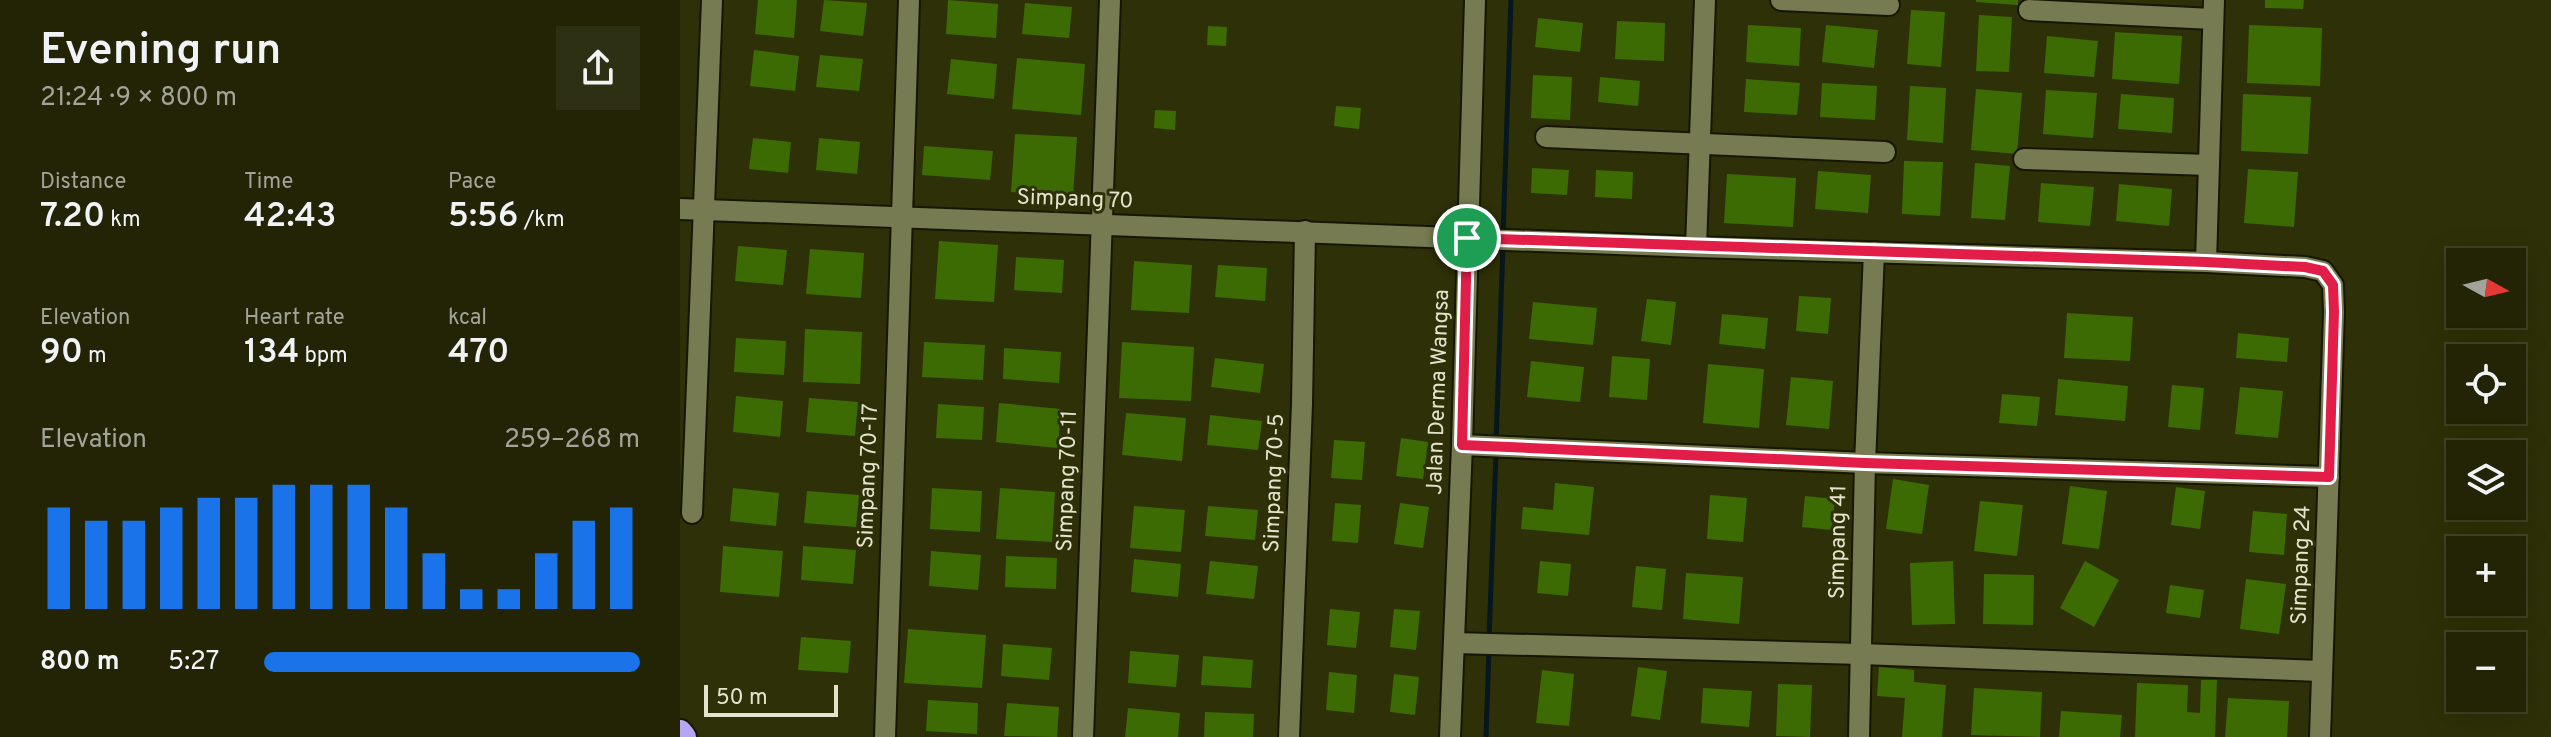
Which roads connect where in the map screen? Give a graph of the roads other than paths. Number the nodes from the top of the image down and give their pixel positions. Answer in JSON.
{"nodes":[{"id":1,"x":712,"y":0,"type":"edge"},
{"id":2,"x":909,"y":0,"type":"edge"},
{"id":3,"x":1110,"y":0,"type":"edge"},
{"id":4,"x":1475,"y":0,"type":"edge"},
{"id":5,"x":1705,"y":0,"type":"edge"},
{"id":6,"x":1781,"y":0,"type":"edge"},
{"id":7,"x":1889,"y":5,"type":"dead end"},
{"id":8,"x":2029,"y":10,"type":"dead end"},
{"id":9,"x":2213,"y":10,"type":"edge"},
{"id":10,"x":1546,"y":137,"type":"dead end"},
{"id":11,"x":1699,"y":144,"type":"junction"},
{"id":12,"x":1885,"y":152,"type":"dead end"},
{"id":13,"x":2024,"y":159,"type":"dead end"},
{"id":14,"x":2209,"y":165,"type":"junction"},
{"id":15,"x":680,"y":209,"type":"edge"},
{"id":16,"x":704,"y":210,"type":"junction"},
{"id":17,"x":902,"y":217,"type":"junction"},
{"id":18,"x":1101,"y":226,"type":"junction"},
{"id":19,"x":1305,"y":231,"type":"junction"},
{"id":20,"x":1476,"y":238,"type":"junction"},
{"id":21,"x":1696,"y":247,"type":"junction"},
{"id":22,"x":1874,"y":252,"type":"junction"},
{"id":23,"x":2206,"y":262,"type":"junction"},
{"id":24,"x":2305,"y":267,"type":"joint"},
{"id":25,"x":1471,"y":446,"type":"junction"},
{"id":26,"x":1865,"y":463,"type":"junction"},
{"id":27,"x":2329,"y":477,"type":"junction"},
{"id":28,"x":692,"y":513,"type":"dead end"},
{"id":29,"x":1455,"y":643,"type":"junction"},
{"id":30,"x":1861,"y":654,"type":"junction"},
{"id":31,"x":2322,"y":671,"type":"junction"},
{"id":32,"x":680,"y":732,"type":"edge"},
{"id":33,"x":684,"y":737,"type":"edge"},
{"id":34,"x":885,"y":737,"type":"edge"},
{"id":35,"x":1083,"y":737,"type":"edge"},
{"id":36,"x":1289,"y":737,"type":"edge"},
{"id":37,"x":1450,"y":737,"type":"edge"},
{"id":38,"x":1859,"y":737,"type":"edge"},
{"id":39,"x":2320,"y":737,"type":"edge"}],
"edges":[{"from":1,"to":16,"type":"street"},
{"from":2,"to":17,"type":"street","name":"Simpang 70-17"},
{"from":3,"to":18,"type":"street","name":"Simpang 70-11"},
{"from":4,"to":20,"type":"street","name":"Jalan Derma Wangsa"},
{"from":5,"to":11,"type":"street"},
{"from":6,"to":7,"type":"street"},
{"from":8,"to":9,"type":"street"},
{"from":9,"to":14,"type":"street"},
{"from":10,"to":11,"type":"street"},
{"from":11,"to":12,"type":"street"},
{"from":11,"to":21,"type":"street"},
{"from":13,"to":14,"type":"street"},
{"from":14,"to":23,"type":"street"},
{"from":15,"to":16,"type":"street","name":"Simpang 70"},
{"from":16,"to":17,"type":"street","name":"Simpang 70"},
{"from":16,"to":28,"type":"street"},
{"from":17,"to":18,"type":"street","name":"Simpang 70"},
{"from":17,"to":34,"type":"street","name":"Simpang 70-17"},
{"from":18,"to":19,"type":"street","name":"Simpang 70"},
{"from":18,"to":35,"type":"street","name":"Simpang 70-11"},
{"from":19,"to":20,"type":"street","name":"Simpang 70"},
{"from":19,"to":36,"type":"street","name":"Simpang 70-5"},
{"from":20,"to":21,"type":"street","name":"Simpang 70"},
{"from":20,"to":25,"type":"street","name":"Jalan Derma Wangsa"},
{"from":21,"to":22,"type":"street","name":"Simpang 70"},
{"from":22,"to":23,"type":"street","name":"Simpang 70"},
{"from":22,"to":26,"type":"street","name":"Simpang 41"},
{"from":23,"to":24,"type":"street","name":"Simpang 70"},
{"from":24,"to":27,"type":"street","name":"Simpang 24"},
{"from":25,"to":26,"type":"street"},
{"from":25,"to":29,"type":"street","name":"Jalan Derma Wangsa"},
{"from":26,"to":27,"type":"street"},
{"from":26,"to":30,"type":"street","name":"Simpang 41"},
{"from":27,"to":31,"type":"street","name":"Simpang 24"},
{"from":29,"to":30,"type":"street"},
{"from":29,"to":37,"type":"street","name":"Jalan Derma Wangsa"},
{"from":30,"to":31,"type":"street"},
{"from":30,"to":38,"type":"street","name":"Simpang 41"},
{"from":31,"to":39,"type":"street","name":"Simpang 24"},
{"from":32,"to":33,"type":"highway"}]}
